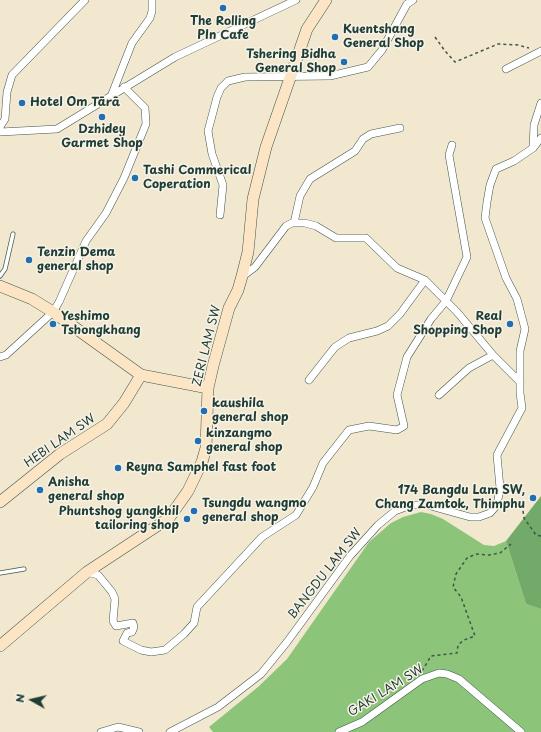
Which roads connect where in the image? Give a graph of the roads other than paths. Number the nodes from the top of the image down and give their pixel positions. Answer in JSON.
{"nodes":[{"id":1,"x":152,"y":0,"type":"edge"},
{"id":2,"x":296,"y":0,"type":"edge"},
{"id":3,"x":326,"y":0,"type":"edge"},
{"id":4,"x":412,"y":0,"type":"edge"},
{"id":5,"x":82,"y":1,"type":"edge"},
{"id":6,"x":540,"y":51,"type":"edge"},
{"id":7,"x":506,"y":69,"type":"dead end"},
{"id":8,"x":289,"y":77,"type":"junction"},
{"id":9,"x":124,"y":87,"type":"junction"},
{"id":10,"x":110,"y":99,"type":"junction"},
{"id":11,"x":541,"y":103,"type":"edge"},
{"id":12,"x":0,"y":127,"type":"edge"},
{"id":13,"x":400,"y":128,"type":"dead end"},
{"id":14,"x":0,"y":132,"type":"edge"},
{"id":15,"x":541,"y":138,"type":"edge"},
{"id":16,"x":452,"y":145,"type":"dead end"},
{"id":17,"x":533,"y":148,"type":"junction"},
{"id":18,"x":220,"y":215,"type":"dead end"},
{"id":19,"x":294,"y":223,"type":"junction"},
{"id":20,"x":13,"y":234,"type":"dead end"},
{"id":21,"x":0,"y":276,"type":"edge"},
{"id":22,"x":242,"y":276,"type":"junction"},
{"id":23,"x":425,"y":280,"type":"junction"},
{"id":24,"x":0,"y":286,"type":"edge"},
{"id":25,"x":446,"y":301,"type":"junction"},
{"id":26,"x":53,"y":312,"type":"junction"},
{"id":27,"x":493,"y":355,"type":"junction"},
{"id":28,"x":0,"y":357,"type":"edge"},
{"id":29,"x":141,"y":375,"type":"junction"},
{"id":30,"x":309,"y":380,"type":"dead end"},
{"id":31,"x":520,"y":382,"type":"junction"},
{"id":32,"x":208,"y":388,"type":"junction"},
{"id":33,"x":439,"y":395,"type":"dead end"},
{"id":34,"x":0,"y":502,"type":"edge"},
{"id":35,"x":24,"y":569,"type":"dead end"},
{"id":36,"x":87,"y":572,"type":"junction"},
{"id":37,"x":0,"y":573,"type":"edge"},
{"id":38,"x":0,"y":646,"type":"edge"},
{"id":39,"x":101,"y":732,"type":"edge"},
{"id":40,"x":139,"y":732,"type":"edge"},
{"id":41,"x":170,"y":732,"type":"edge"},
{"id":42,"x":339,"y":732,"type":"edge"},
{"id":43,"x":521,"y":732,"type":"edge"}],
"edges":[{"from":1,"to":10,"type":"street"},
{"from":2,"to":9,"type":"street"},
{"from":3,"to":8,"type":"street","name":"ZERI LAM SW"},
{"from":4,"to":8,"type":"street"},
{"from":5,"to":12,"type":"street"},
{"from":6,"to":7,"type":"street"},
{"from":8,"to":18,"type":"street"},
{"from":8,"to":22,"type":"street","name":"ZERI LAM SW"},
{"from":9,"to":10,"type":"street"},
{"from":9,"to":26,"type":"street"},
{"from":10,"to":14,"type":"street"},
{"from":11,"to":17,"type":"street"},
{"from":13,"to":19,"type":"street"},
{"from":15,"to":17,"type":"street"},
{"from":16,"to":25,"type":"street"},
{"from":17,"to":31,"type":"street"},
{"from":19,"to":22,"type":"street"},
{"from":19,"to":23,"type":"street"},
{"from":20,"to":21,"type":"lane"},
{"from":22,"to":32,"type":"street","name":"ZERI LAM SW"},
{"from":23,"to":25,"type":"street"},
{"from":23,"to":30,"type":"street"},
{"from":24,"to":26,"type":"street"},
{"from":25,"to":27,"type":"street"},
{"from":25,"to":36,"type":"street"},
{"from":26,"to":28,"type":"street"},
{"from":26,"to":29,"type":"street"},
{"from":27,"to":31,"type":"street"},
{"from":27,"to":33,"type":"street"},
{"from":29,"to":32,"type":"street"},
{"from":29,"to":34,"type":"street","name":"HEBI LAM SW"},
{"from":31,"to":41,"type":"street","name":"BANGDU LAM SW"},
{"from":32,"to":36,"type":"street","name":"ZERI LAM SW"},
{"from":35,"to":37,"type":"lane"},
{"from":36,"to":38,"type":"street","name":"ZERI LAM SW"},
{"from":39,"to":40,"type":"street"},
{"from":42,"to":43,"type":"street","name":"GAKI LAM SW"}]}
